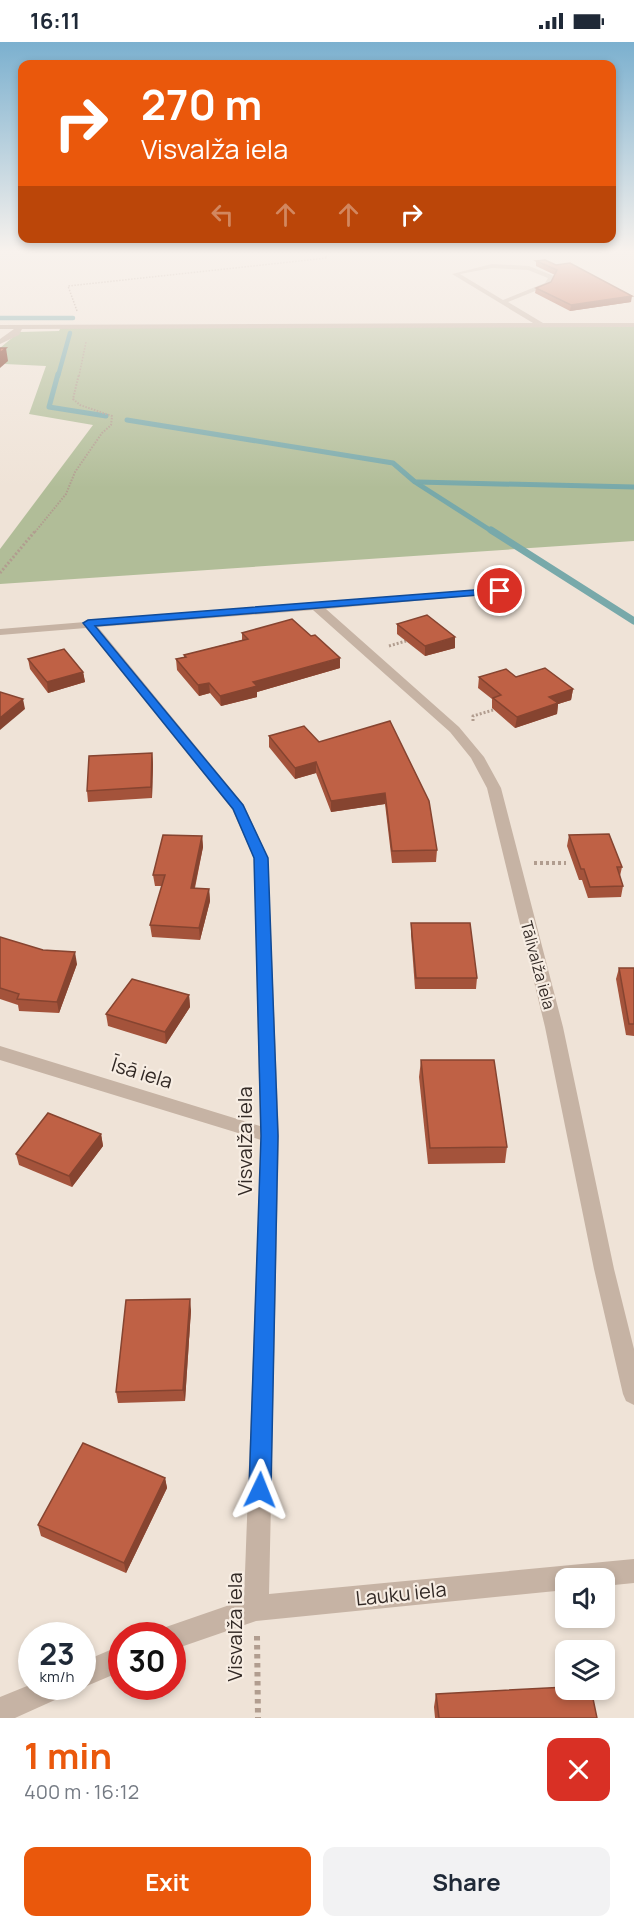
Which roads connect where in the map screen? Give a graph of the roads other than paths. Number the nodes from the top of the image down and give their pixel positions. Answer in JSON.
{"nodes":[{"id":1,"x":17,"y":331,"type":"edge"},
{"id":2,"x":0,"y":342,"type":"edge"},
{"id":3,"x":500,"y":591,"type":"dead end"},
{"id":4,"x":316,"y":606,"type":"junction"},
{"id":5,"x":88,"y":623,"type":"junction"},
{"id":6,"x":0,"y":632,"type":"edge"},
{"id":7,"x":0,"y":1053,"type":"edge"},
{"id":8,"x":270,"y":1136,"type":"junction"},
{"id":9,"x":634,"y":1394,"type":"edge"},
{"id":10,"x":634,"y":1571,"type":"edge"},
{"id":11,"x":256,"y":1608,"type":"junction"},
{"id":12,"x":186,"y":1632,"type":"edge"},
{"id":13,"x":25,"y":1700,"type":"edge"},
{"id":14,"x":0,"y":1711,"type":"edge"}],
"edges":[{"from":1,"to":2,"type":"street"},
{"from":3,"to":4,"type":"street"},
{"from":4,"to":5,"type":"street"},
{"from":4,"to":9,"type":"street","name":"Tālivalža iela"},
{"from":5,"to":6,"type":"street"},
{"from":5,"to":8,"type":"street","name":"Visvalža iela"},
{"from":7,"to":8,"type":"street","name":"Īsā iela"},
{"from":8,"to":11,"type":"street","name":"Visvalža iela"},
{"from":10,"to":11,"type":"street","name":"Lauku iela"},
{"from":11,"to":12,"type":"street","name":"Lauku iela"},
{"from":13,"to":14,"type":"street"}]}
